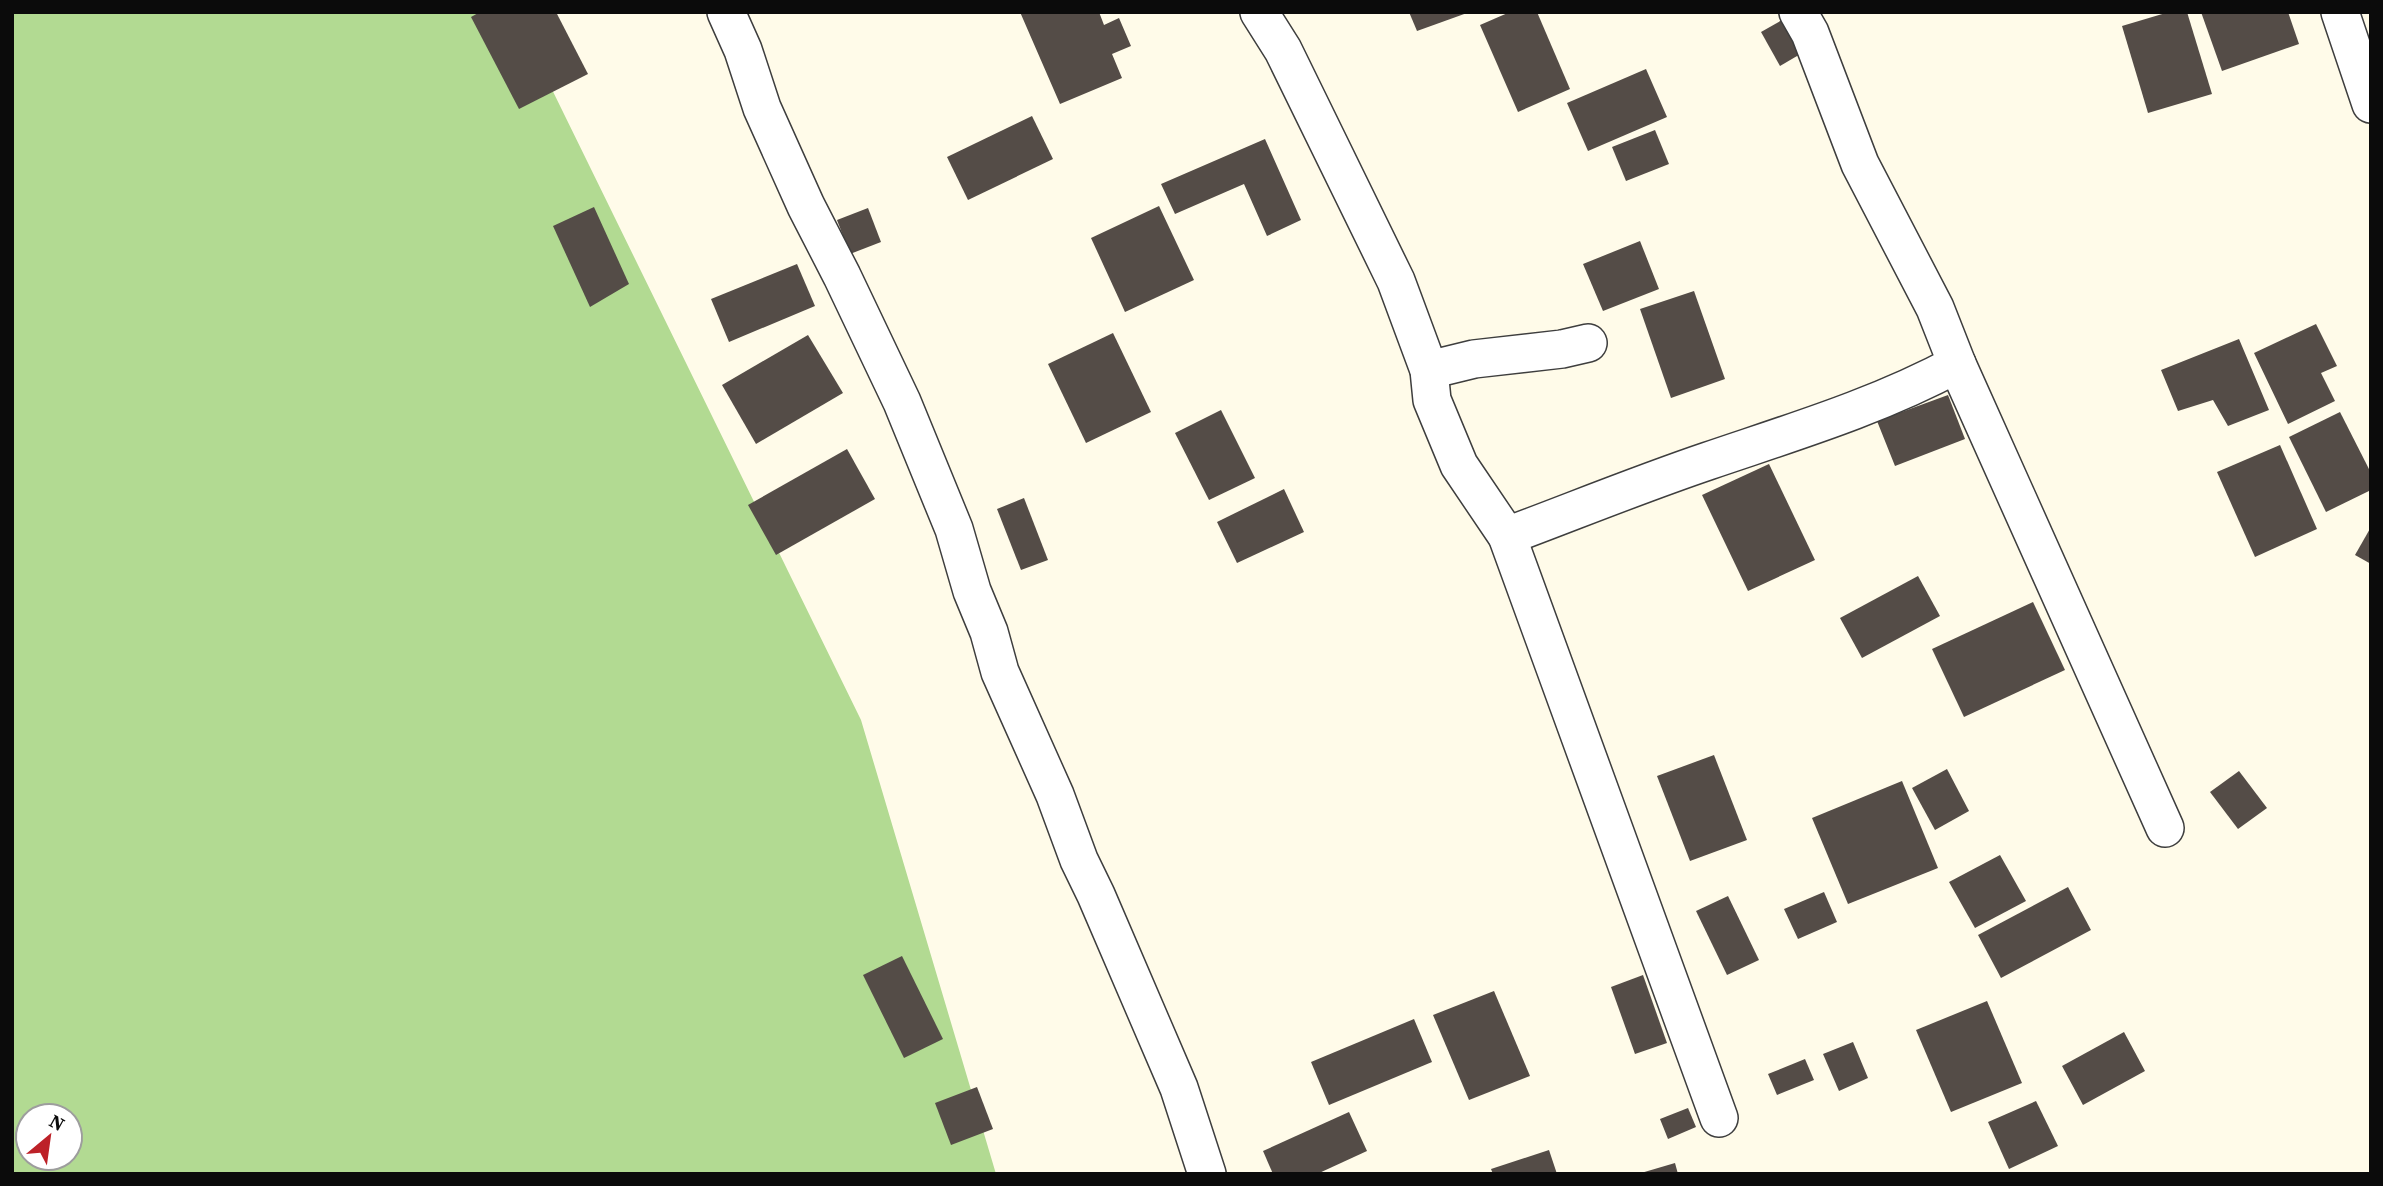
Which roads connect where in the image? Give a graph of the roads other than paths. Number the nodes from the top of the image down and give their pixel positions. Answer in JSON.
{"nodes":[{"id":1,"x":726,"y":12,"type":"edge"},
{"id":2,"x":1259,"y":12,"type":"edge"},
{"id":3,"x":1798,"y":12,"type":"edge"},
{"id":4,"x":2340,"y":12,"type":"edge"},
{"id":5,"x":2371,"y":104,"type":"edge"},
{"id":6,"x":1588,"y":343,"type":"dead end"},
{"id":7,"x":1957,"y":364,"type":"junction"},
{"id":8,"x":1429,"y":370,"type":"junction"},
{"id":9,"x":1507,"y":536,"type":"junction"},
{"id":10,"x":2165,"y":828,"type":"dead end"},
{"id":11,"x":1719,"y":1118,"type":"dead end"},
{"id":12,"x":1207,"y":1174,"type":"edge"}],
"edges":[{"from":1,"to":12,"type":"street"},
{"from":2,"to":8,"type":"street"},
{"from":3,"to":7,"type":"street"},
{"from":4,"to":5,"type":"street"},
{"from":6,"to":8,"type":"street"},
{"from":7,"to":9,"type":"street"},
{"from":7,"to":10,"type":"street"},
{"from":8,"to":9,"type":"street"},
{"from":9,"to":11,"type":"street"}]}
